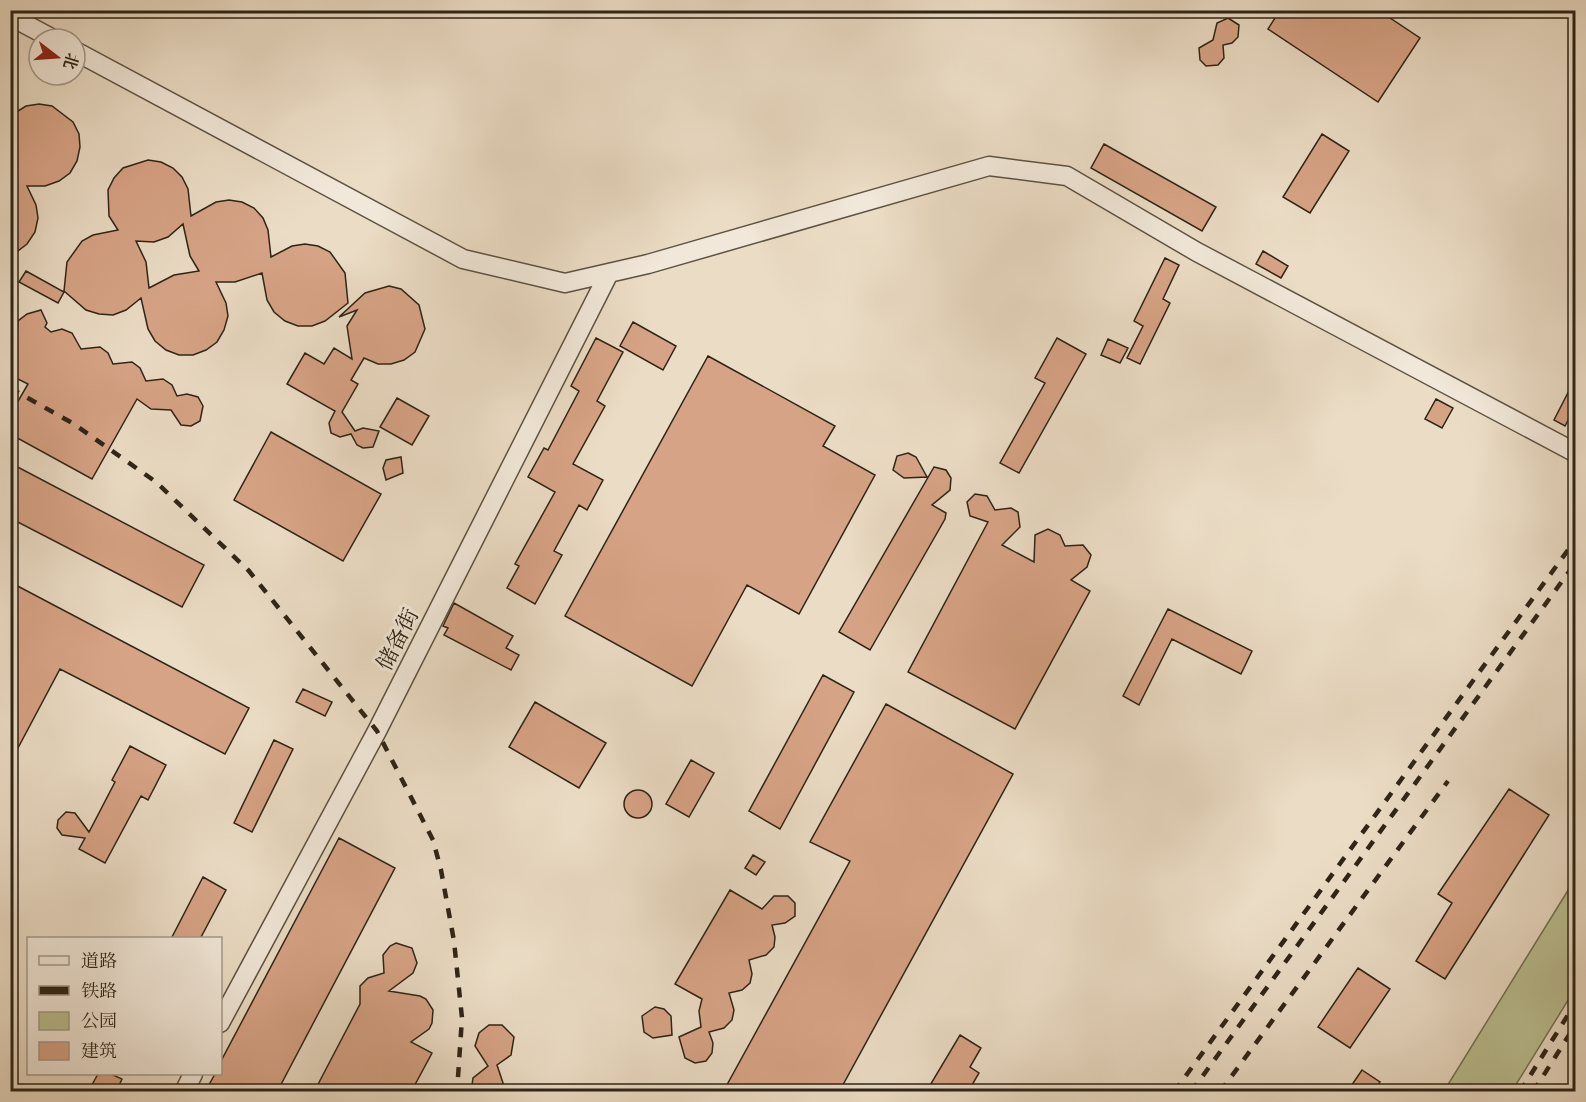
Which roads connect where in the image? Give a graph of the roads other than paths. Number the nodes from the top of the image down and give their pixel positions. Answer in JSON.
{"nodes":[{"id":1,"x":10,"y":16,"type":"edge"},
{"id":2,"x":31,"y":27,"type":"edge"},
{"id":3,"x":87,"y":57,"type":"edge"},
{"id":4,"x":609,"y":273,"type":"junction"},
{"id":5,"x":1575,"y":453,"type":"edge"},
{"id":6,"x":222,"y":1019,"type":"edge"},
{"id":7,"x":192,"y":1075,"type":"edge"},
{"id":8,"x":184,"y":1092,"type":"edge"}],
"edges":[{"from":1,"to":2,"type":"street"},
{"from":3,"to":4,"type":"street"},
{"from":4,"to":5,"type":"street"},
{"from":4,"to":6,"type":"street","name":"储备街"},
{"from":7,"to":8,"type":"street"}]}
